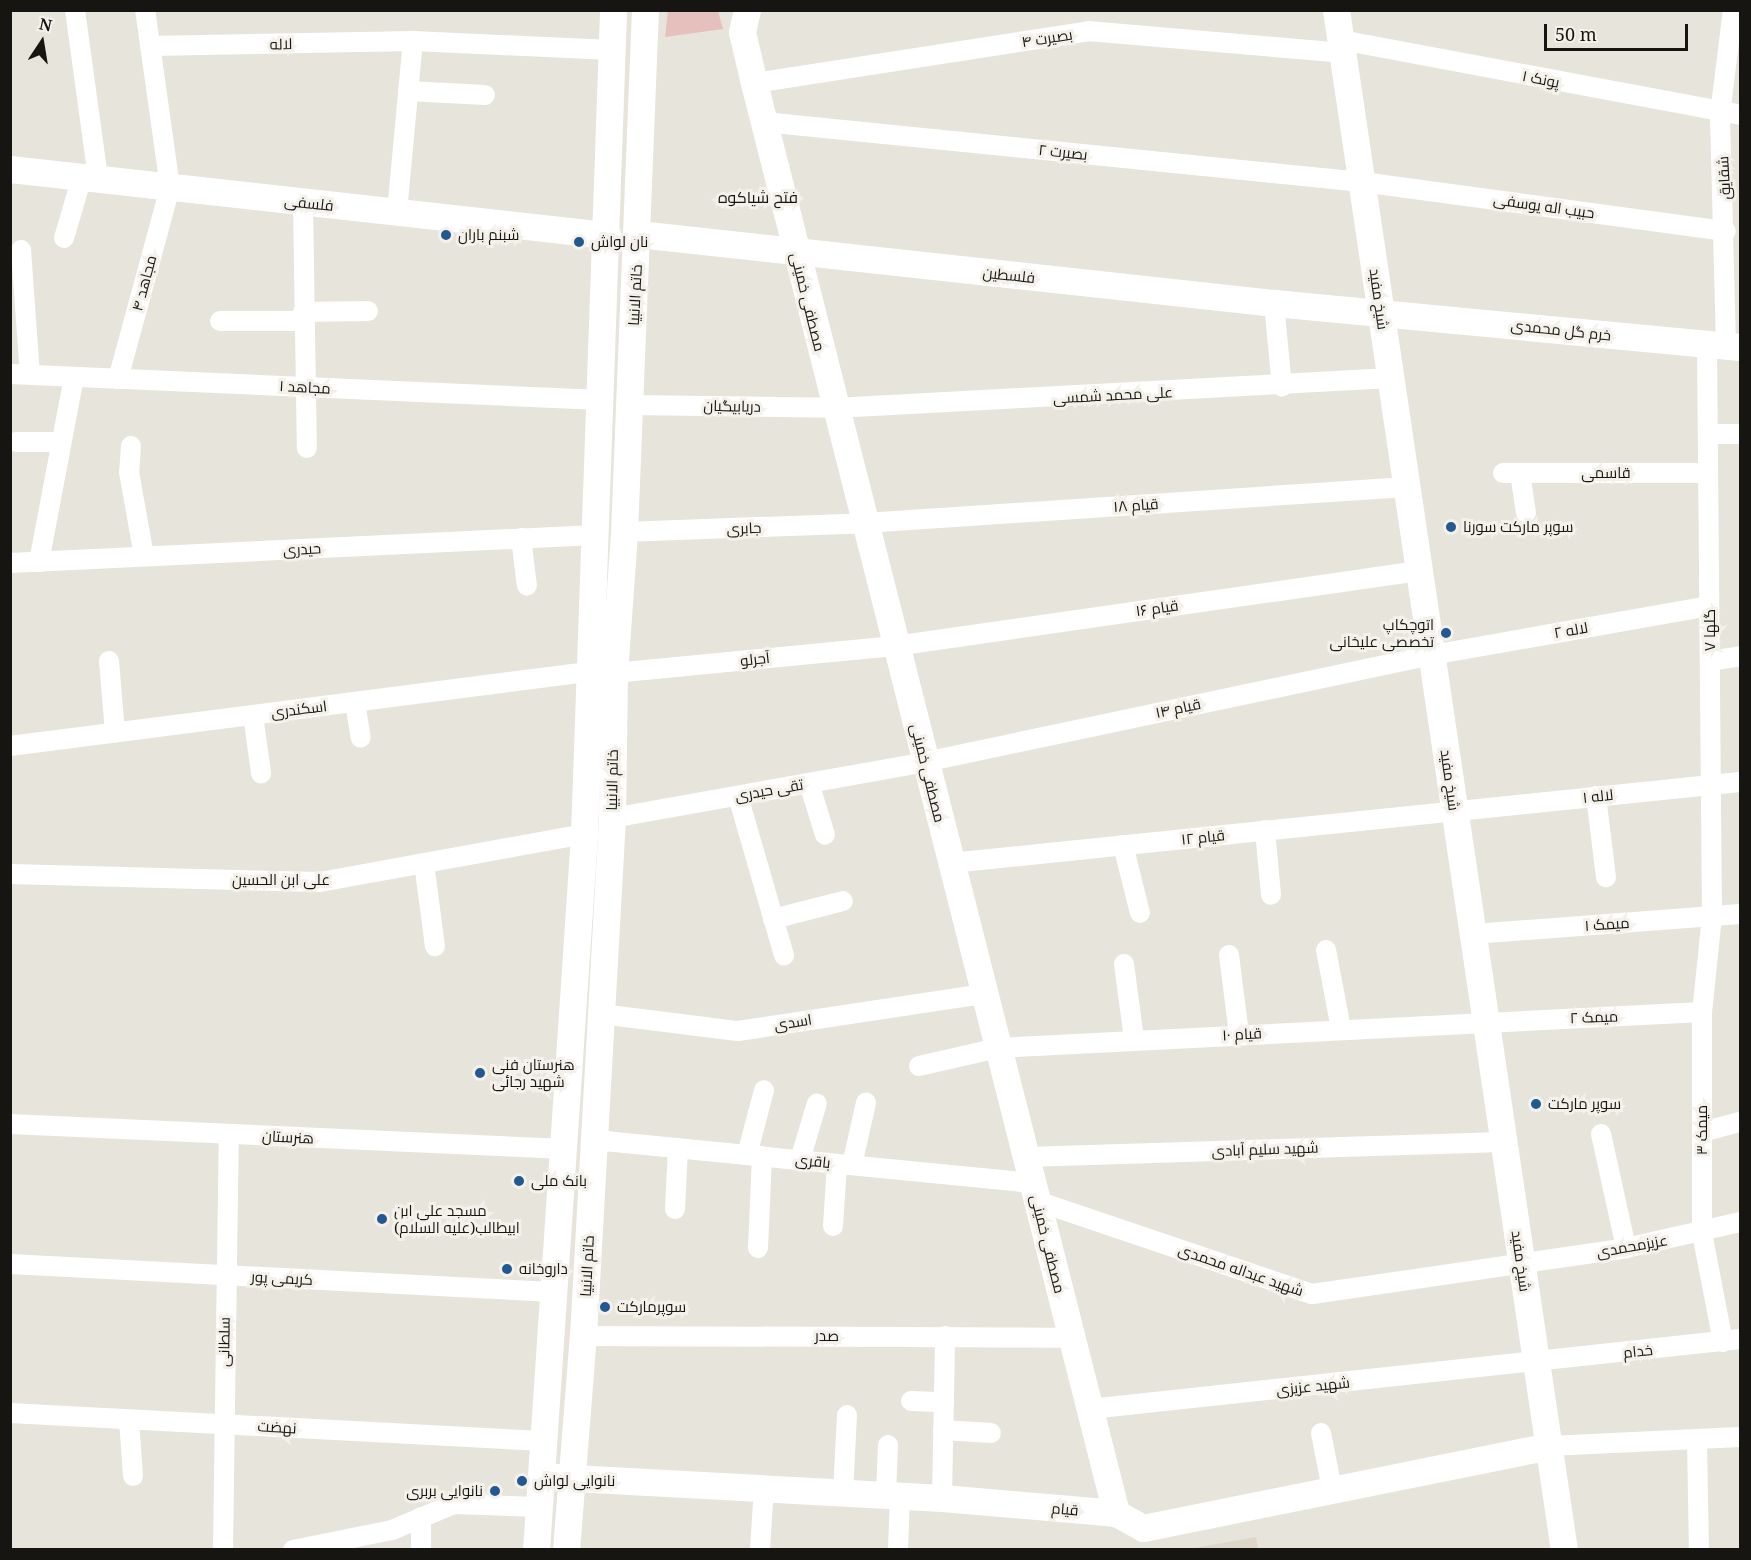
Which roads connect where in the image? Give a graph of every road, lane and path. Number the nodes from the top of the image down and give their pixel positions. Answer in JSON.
{"nodes":[{"id":1,"x":75,"y":10,"type":"edge"},
{"id":2,"x":145,"y":10,"type":"edge"},
{"id":3,"x":613,"y":10,"type":"edge"},
{"id":4,"x":645,"y":10,"type":"edge"},
{"id":5,"x":1336,"y":10,"type":"edge"},
{"id":6,"x":1733,"y":10,"type":"edge"},
{"id":7,"x":744,"y":16,"type":"edge"},
{"id":8,"x":413,"y":41,"type":"junction"},
{"id":9,"x":150,"y":46,"type":"junction"},
{"id":10,"x":1342,"y":47,"type":"junction"},
{"id":11,"x":612,"y":50,"type":"junction"},
{"id":12,"x":754,"y":83,"type":"junction"},
{"id":13,"x":408,"y":91,"type":"junction"},
{"id":14,"x":485,"y":95,"type":"dead end"},
{"id":15,"x":1720,"y":114,"type":"junction"},
{"id":16,"x":1740,"y":116,"type":"edge"},
{"id":17,"x":764,"y":122,"type":"junction"},
{"id":18,"x":10,"y":169,"type":"edge"},
{"id":19,"x":90,"y":177,"type":"junction"},
{"id":20,"x":1362,"y":182,"type":"junction"},
{"id":21,"x":170,"y":187,"type":"junction"},
{"id":22,"x":303,"y":202,"type":"junction"},
{"id":23,"x":397,"y":212,"type":"junction"},
{"id":24,"x":1731,"y":219,"type":"edge"},
{"id":25,"x":638,"y":234,"type":"junction"},
{"id":26,"x":607,"y":236,"type":"junction"},
{"id":27,"x":64,"y":238,"type":"dead end"},
{"id":28,"x":21,"y":250,"type":"dead end"},
{"id":29,"x":796,"y":253,"type":"junction"},
{"id":30,"x":1274,"y":303,"type":"junction"},
{"id":31,"x":368,"y":311,"type":"dead end"},
{"id":32,"x":1381,"y":312,"type":"junction"},
{"id":33,"x":303,"y":316,"type":"junction"},
{"id":34,"x":220,"y":321,"type":"dead end"},
{"id":35,"x":1725,"y":346,"type":"edge"},
{"id":36,"x":20,"y":374,"type":"edge"},
{"id":37,"x":74,"y":377,"type":"junction"},
{"id":38,"x":1391,"y":378,"type":"junction"},
{"id":39,"x":118,"y":379,"type":"junction"},
{"id":40,"x":303,"y":387,"type":"junction"},
{"id":41,"x":1282,"y":387,"type":"junction"},
{"id":42,"x":600,"y":400,"type":"junction"},
{"id":43,"x":630,"y":405,"type":"junction"},
{"id":44,"x":835,"y":408,"type":"junction"},
{"id":45,"x":1708,"y":434,"type":"junction"},
{"id":46,"x":1740,"y":434,"type":"edge"},
{"id":47,"x":16,"y":442,"type":"dead end"},
{"id":48,"x":61,"y":442,"type":"junction"},
{"id":49,"x":131,"y":446,"type":"dead end"},
{"id":50,"x":307,"y":448,"type":"dead end"},
{"id":51,"x":1708,"y":473,"type":"junction"},
{"id":52,"x":1407,"y":487,"type":"junction"},
{"id":53,"x":1526,"y":513,"type":"dead end"},
{"id":54,"x":865,"y":524,"type":"junction"},
{"id":55,"x":624,"y":532,"type":"junction"},
{"id":56,"x":594,"y":535,"type":"junction"},
{"id":57,"x":521,"y":538,"type":"junction"},
{"id":58,"x":144,"y":556,"type":"junction"},
{"id":59,"x":39,"y":562,"type":"junction"},
{"id":60,"x":10,"y":563,"type":"edge"},
{"id":61,"x":1419,"y":571,"type":"junction"},
{"id":62,"x":527,"y":586,"type":"dead end"},
{"id":63,"x":1709,"y":606,"type":"junction"},
{"id":64,"x":896,"y":646,"type":"junction"},
{"id":65,"x":1432,"y":655,"type":"junction"},
{"id":66,"x":1740,"y":656,"type":"edge"},
{"id":67,"x":109,"y":661,"type":"dead end"},
{"id":68,"x":1710,"y":661,"type":"junction"},
{"id":69,"x":601,"y":672,"type":"junction"},
{"id":70,"x":355,"y":702,"type":"junction"},
{"id":71,"x":253,"y":715,"type":"junction"},
{"id":72,"x":115,"y":733,"type":"junction"},
{"id":73,"x":361,"y":738,"type":"dead end"},
{"id":74,"x":10,"y":746,"type":"edge"},
{"id":75,"x":925,"y":762,"type":"junction"},
{"id":76,"x":261,"y":772,"type":"dead end"},
{"id":77,"x":1740,"y":782,"type":"edge"},
{"id":78,"x":809,"y":783,"type":"junction"},
{"id":79,"x":1711,"y":784,"type":"junction"},
{"id":80,"x":738,"y":795,"type":"junction"},
{"id":81,"x":1596,"y":796,"type":"junction"},
{"id":82,"x":1455,"y":810,"type":"junction"},
{"id":83,"x":612,"y":818,"type":"junction"},
{"id":84,"x":1265,"y":830,"type":"junction"},
{"id":85,"x":584,"y":834,"type":"junction"},
{"id":86,"x":825,"y":835,"type":"dead end"},
{"id":87,"x":1123,"y":845,"type":"junction"},
{"id":88,"x":424,"y":863,"type":"junction"},
{"id":89,"x":951,"y":863,"type":"junction"},
{"id":90,"x":10,"y":874,"type":"edge"},
{"id":91,"x":1606,"y":877,"type":"dead end"},
{"id":92,"x":1271,"y":895,"type":"dead end"},
{"id":93,"x":843,"y":901,"type":"dead end"},
{"id":94,"x":1140,"y":913,"type":"dead end"},
{"id":95,"x":1740,"y":914,"type":"edge"},
{"id":96,"x":1712,"y":916,"type":"junction"},
{"id":97,"x":773,"y":919,"type":"junction"},
{"id":98,"x":1473,"y":934,"type":"junction"},
{"id":99,"x":435,"y":946,"type":"dead end"},
{"id":100,"x":1326,"y":950,"type":"dead end"},
{"id":101,"x":784,"y":955,"type":"dead end"},
{"id":102,"x":1229,"y":955,"type":"dead end"},
{"id":103,"x":1124,"y":964,"type":"dead end"},
{"id":104,"x":984,"y":994,"type":"junction"},
{"id":105,"x":1702,"y":1012,"type":"junction"},
{"id":106,"x":601,"y":1014,"type":"junction"},
{"id":107,"x":1486,"y":1022,"type":"junction"},
{"id":108,"x":1341,"y":1029,"type":"junction"},
{"id":109,"x":1239,"y":1034,"type":"junction"},
{"id":110,"x":1134,"y":1039,"type":"junction"},
{"id":111,"x":998,"y":1048,"type":"junction"},
{"id":112,"x":919,"y":1066,"type":"dead end"},
{"id":113,"x":764,"y":1090,"type":"dead end"},
{"id":114,"x":866,"y":1102,"type":"dead end"},
{"id":115,"x":817,"y":1103,"type":"dead end"},
{"id":116,"x":1740,"y":1122,"type":"edge"},
{"id":117,"x":10,"y":1124,"type":"edge"},
{"id":118,"x":1702,"y":1132,"type":"junction"},
{"id":119,"x":229,"y":1134,"type":"junction"},
{"id":120,"x":1601,"y":1134,"type":"dead end"},
{"id":121,"x":594,"y":1140,"type":"junction"},
{"id":122,"x":1504,"y":1142,"type":"junction"},
{"id":123,"x":678,"y":1148,"type":"junction"},
{"id":124,"x":565,"y":1149,"type":"junction"},
{"id":125,"x":755,"y":1156,"type":"junction"},
{"id":126,"x":1026,"y":1157,"type":"junction"},
{"id":127,"x":800,"y":1160,"type":"junction"},
{"id":128,"x":845,"y":1165,"type":"junction"},
{"id":129,"x":1034,"y":1192,"type":"junction"},
{"id":130,"x":675,"y":1209,"type":"dead end"},
{"id":131,"x":1740,"y":1222,"type":"edge"},
{"id":132,"x":833,"y":1226,"type":"dead end"},
{"id":133,"x":1702,"y":1233,"type":"junction"},
{"id":134,"x":758,"y":1248,"type":"dead end"},
{"id":135,"x":1626,"y":1248,"type":"junction"},
{"id":136,"x":10,"y":1264,"type":"edge"},
{"id":137,"x":1522,"y":1264,"type":"junction"},
{"id":138,"x":225,"y":1275,"type":"junction"},
{"id":139,"x":553,"y":1292,"type":"junction"},
{"id":140,"x":583,"y":1336,"type":"junction"},
{"id":141,"x":945,"y":1336,"type":"junction"},
{"id":142,"x":1072,"y":1338,"type":"junction"},
{"id":143,"x":1732,"y":1341,"type":"edge"},
{"id":144,"x":1536,"y":1362,"type":"junction"},
{"id":145,"x":911,"y":1401,"type":"dead end"},
{"id":146,"x":944,"y":1402,"type":"junction"},
{"id":147,"x":1090,"y":1409,"type":"junction"},
{"id":148,"x":10,"y":1413,"type":"edge"},
{"id":149,"x":847,"y":1415,"type":"dead end"},
{"id":150,"x":129,"y":1420,"type":"junction"},
{"id":151,"x":223,"y":1425,"type":"junction"},
{"id":152,"x":943,"y":1430,"type":"junction"},
{"id":153,"x":991,"y":1433,"type":"dead end"},
{"id":154,"x":1321,"y":1433,"type":"dead end"},
{"id":155,"x":1740,"y":1437,"type":"edge"},
{"id":156,"x":1696,"y":1439,"type":"junction"},
{"id":157,"x":543,"y":1441,"type":"junction"},
{"id":158,"x":888,"y":1444,"type":"dead end"},
{"id":159,"x":1549,"y":1446,"type":"junction"},
{"id":160,"x":134,"y":1476,"type":"dead end"},
{"id":161,"x":541,"y":1476,"type":"junction"},
{"id":162,"x":571,"y":1477,"type":"junction"},
{"id":163,"x":764,"y":1487,"type":"junction"},
{"id":164,"x":1332,"y":1489,"type":"junction"},
{"id":165,"x":843,"y":1492,"type":"junction"},
{"id":166,"x":893,"y":1496,"type":"junction"},
{"id":167,"x":942,"y":1498,"type":"junction"},
{"id":168,"x":539,"y":1507,"type":"junction"},
{"id":169,"x":1116,"y":1513,"type":"junction"},
{"id":170,"x":421,"y":1517,"type":"junction"},
{"id":171,"x":223,"y":1550,"type":"edge"},
{"id":172,"x":293,"y":1550,"type":"edge"},
{"id":173,"x":421,"y":1550,"type":"edge"},
{"id":174,"x":536,"y":1550,"type":"edge"},
{"id":175,"x":566,"y":1550,"type":"edge"},
{"id":176,"x":760,"y":1550,"type":"edge"},
{"id":177,"x":898,"y":1550,"type":"edge"},
{"id":178,"x":1564,"y":1550,"type":"edge"},
{"id":179,"x":1699,"y":1550,"type":"edge"}],
"edges":[{"from":1,"to":19,"type":"street"},
{"from":2,"to":9,"type":"street"},
{"from":3,"to":11,"type":"street","name":"خاتم الانبیا"},
{"from":4,"to":25,"type":"street","name":"خاتم الانبیا"},
{"from":5,"to":10,"type":"street","name":"شیخ مفید"},
{"from":6,"to":15,"type":"street","name":"شقایق"},
{"from":7,"to":12,"type":"street","name":"مصطفی خمینی"},
{"from":8,"to":9,"type":"street","name":"لاله"},
{"from":8,"to":11,"type":"street","name":"لاله"},
{"from":8,"to":13,"type":"street"},
{"from":9,"to":21,"type":"street"},
{"from":10,"to":12,"type":"street","name":"بصیرت ۴"},
{"from":10,"to":15,"type":"street","name":"پونک ۱"},
{"from":10,"to":20,"type":"street","name":"شیخ مفید"},
{"from":11,"to":26,"type":"street","name":"خاتم الانبیا"},
{"from":12,"to":17,"type":"street","name":"مصطفی خمینی"},
{"from":13,"to":14,"type":"street"},
{"from":13,"to":23,"type":"street"},
{"from":15,"to":16,"type":"street","name":"پونک ۱"},
{"from":15,"to":24,"type":"street","name":"شقایق"},
{"from":17,"to":20,"type":"street","name":"بصیرت ۲"},
{"from":17,"to":29,"type":"street","name":"مصطفی خمینی"},
{"from":18,"to":19,"type":"street","name":"فلسفی"},
{"from":19,"to":21,"type":"street","name":"فلسفی"},
{"from":19,"to":27,"type":"street"},
{"from":20,"to":24,"type":"street","name":"حبیب اله یوسفی"},
{"from":20,"to":32,"type":"street","name":"شیخ مفید"},
{"from":21,"to":22,"type":"street","name":"فلسفی"},
{"from":21,"to":39,"type":"street","name":"مجاهد ۴"},
{"from":22,"to":23,"type":"street","name":"فلسفی"},
{"from":22,"to":33,"type":"street"},
{"from":23,"to":26,"type":"street","name":"فلسفی"},
{"from":24,"to":35,"type":"street","name":"شقایق"},
{"from":25,"to":29,"type":"street","name":"فلسطین"},
{"from":25,"to":43,"type":"street","name":"خاتم الانبیا"},
{"from":26,"to":42,"type":"street","name":"خاتم الانبیا"},
{"from":28,"to":36,"type":"street"},
{"from":29,"to":30,"type":"street","name":"فلسطین"},
{"from":29,"to":44,"type":"street","name":"مصطفی خمینی"},
{"from":30,"to":32,"type":"street","name":"فلسطین"},
{"from":30,"to":41,"type":"street"},
{"from":31,"to":33,"type":"street"},
{"from":32,"to":35,"type":"street","name":"خرم گل محمدی"},
{"from":32,"to":38,"type":"street","name":"شیخ مفید"},
{"from":33,"to":34,"type":"street"},
{"from":33,"to":40,"type":"street"},
{"from":35,"to":45,"type":"street","name":"گلها ۷"},
{"from":36,"to":37,"type":"street","name":"مجاهد ۱"},
{"from":37,"to":39,"type":"street","name":"مجاهد ۱"},
{"from":37,"to":48,"type":"street"},
{"from":38,"to":41,"type":"street","name":"علی محمد شمسی"},
{"from":38,"to":52,"type":"street","name":"شیخ مفید"},
{"from":39,"to":40,"type":"street","name":"مجاهد ۱"},
{"from":40,"to":42,"type":"street","name":"مجاهد ۱"},
{"from":40,"to":50,"type":"street"},
{"from":41,"to":44,"type":"street","name":"علی محمد شمسی"},
{"from":42,"to":56,"type":"street","name":"خاتم الانبیا"},
{"from":43,"to":44,"type":"street","name":"دریابیگیان"},
{"from":43,"to":55,"type":"street","name":"خاتم الانبیا"},
{"from":44,"to":54,"type":"street","name":"مصطفی خمینی"},
{"from":45,"to":46,"type":"street"},
{"from":45,"to":51,"type":"street","name":"گلها ۷"},
{"from":47,"to":48,"type":"street"},
{"from":48,"to":59,"type":"street"},
{"from":49,"to":58,"type":"street"},
{"from":51,"to":53,"type":"street","name":"قاسمی"},
{"from":51,"to":63,"type":"street","name":"گلها ۷"},
{"from":52,"to":54,"type":"street","name":"قیام ۱۸"},
{"from":52,"to":61,"type":"street","name":"شیخ مفید"},
{"from":54,"to":55,"type":"street","name":"جابری"},
{"from":54,"to":64,"type":"street","name":"مصطفی خمینی"},
{"from":55,"to":69,"type":"street","name":"خاتم الانبیا"},
{"from":56,"to":57,"type":"street","name":"حیدری"},
{"from":56,"to":69,"type":"street","name":"خاتم الانبیا"},
{"from":57,"to":58,"type":"street","name":"حیدری"},
{"from":57,"to":62,"type":"street"},
{"from":58,"to":59,"type":"street","name":"حیدری"},
{"from":59,"to":60,"type":"street","name":"حیدری"},
{"from":61,"to":64,"type":"street","name":"قیام ۱۶"},
{"from":61,"to":65,"type":"street","name":"شیخ مفید"},
{"from":63,"to":65,"type":"street","name":"لاله ۲"},
{"from":63,"to":68,"type":"street","name":"گلها ۷"},
{"from":64,"to":69,"type":"street","name":"آجرلو"},
{"from":64,"to":75,"type":"street","name":"مصطفی خمینی"},
{"from":65,"to":75,"type":"street","name":"قیام ۱۴"},
{"from":65,"to":82,"type":"street","name":"شیخ مفید"},
{"from":66,"to":68,"type":"street"},
{"from":67,"to":72,"type":"street"},
{"from":68,"to":79,"type":"street","name":"گلها ۷"},
{"from":69,"to":70,"type":"street","name":"اسکندری"},
{"from":69,"to":83,"type":"street","name":"خاتم الانبیا"},
{"from":69,"to":85,"type":"street","name":"خاتم الانبیا"},
{"from":70,"to":71,"type":"street","name":"اسکندری"},
{"from":70,"to":73,"type":"street"},
{"from":71,"to":72,"type":"street","name":"اسکندری"},
{"from":71,"to":76,"type":"street"},
{"from":72,"to":74,"type":"street","name":"اسکندری"},
{"from":75,"to":78,"type":"street","name":"تقی حیدری"},
{"from":75,"to":89,"type":"street","name":"مصطفی خمینی"},
{"from":77,"to":79,"type":"street","name":"لاله ۱"},
{"from":78,"to":80,"type":"street","name":"تقی حیدری"},
{"from":78,"to":86,"type":"street"},
{"from":79,"to":81,"type":"street","name":"لاله ۱"},
{"from":79,"to":96,"type":"street","name":"گلها ۷"},
{"from":80,"to":83,"type":"street","name":"تقی حیدری"},
{"from":80,"to":97,"type":"street"},
{"from":81,"to":82,"type":"street","name":"لاله ۱"},
{"from":81,"to":91,"type":"street"},
{"from":82,"to":84,"type":"street","name":"قیام ۱۲"},
{"from":82,"to":98,"type":"street","name":"شیخ مفید"},
{"from":83,"to":106,"type":"street","name":"خاتم الانبیا"},
{"from":84,"to":87,"type":"street","name":"قیام ۱۲"},
{"from":84,"to":92,"type":"street"},
{"from":85,"to":88,"type":"street","name":"علی ابن الحسین"},
{"from":85,"to":124,"type":"street","name":"خاتم الانبیا"},
{"from":87,"to":89,"type":"street","name":"قیام ۱۲"},
{"from":87,"to":94,"type":"street"},
{"from":88,"to":90,"type":"street","name":"علی ابن الحسین"},
{"from":88,"to":99,"type":"street"},
{"from":89,"to":104,"type":"street","name":"مصطفی خمینی"},
{"from":93,"to":97,"type":"street"},
{"from":95,"to":96,"type":"street","name":"میمک ۱"},
{"from":96,"to":98,"type":"street","name":"میمک ۱"},
{"from":96,"to":105,"type":"street","name":"میمک ۳"},
{"from":97,"to":101,"type":"street"},
{"from":98,"to":107,"type":"street","name":"شیخ مفید"},
{"from":100,"to":108,"type":"street"},
{"from":102,"to":109,"type":"street"},
{"from":103,"to":110,"type":"street"},
{"from":104,"to":106,"type":"street","name":"اسدی"},
{"from":104,"to":111,"type":"street","name":"مصطفی خمینی"},
{"from":105,"to":107,"type":"street","name":"میمک ۲"},
{"from":105,"to":118,"type":"street","name":"میمک ۳"},
{"from":106,"to":121,"type":"street","name":"خاتم الانبیا"},
{"from":107,"to":108,"type":"street","name":"قیام ۱۰"},
{"from":107,"to":122,"type":"street","name":"شیخ مفید"},
{"from":108,"to":109,"type":"street","name":"قیام ۱۰"},
{"from":109,"to":110,"type":"street","name":"قیام ۱۰"},
{"from":110,"to":111,"type":"street","name":"قیام ۱۰"},
{"from":111,"to":112,"type":"street","name":"قیام ۱۰"},
{"from":111,"to":126,"type":"street","name":"مصطفی خمینی"},
{"from":113,"to":125,"type":"street"},
{"from":114,"to":128,"type":"street"},
{"from":115,"to":127,"type":"street"},
{"from":116,"to":118,"type":"street"},
{"from":117,"to":119,"type":"street","name":"هنرستان"},
{"from":118,"to":133,"type":"street","name":"میمک ۳"},
{"from":119,"to":124,"type":"street","name":"هنرستان"},
{"from":119,"to":138,"type":"street","name":"سلطانی"},
{"from":120,"to":135,"type":"street"},
{"from":121,"to":123,"type":"street","name":"باقری"},
{"from":121,"to":140,"type":"street","name":"خاتم الانبیا"},
{"from":122,"to":126,"type":"street","name":"شهید سلیم آبادی"},
{"from":122,"to":137,"type":"street","name":"شیخ مفید"},
{"from":123,"to":125,"type":"street","name":"باقری"},
{"from":123,"to":130,"type":"street"},
{"from":124,"to":139,"type":"street","name":"خاتم الانبیا"},
{"from":125,"to":127,"type":"street","name":"باقری"},
{"from":125,"to":134,"type":"street"},
{"from":126,"to":129,"type":"street","name":"مصطفی خمینی"},
{"from":127,"to":128,"type":"street","name":"باقری"},
{"from":128,"to":129,"type":"street","name":"باقری"},
{"from":128,"to":132,"type":"street"},
{"from":129,"to":137,"type":"street","name":"شهید عبداله محمدی"},
{"from":129,"to":142,"type":"street","name":"مصطفی خمینی"},
{"from":131,"to":133,"type":"street","name":"عزیزمحمدی"},
{"from":133,"to":135,"type":"street","name":"عزیزمحمدی"},
{"from":133,"to":143,"type":"street","name":"میمک ۳"},
{"from":135,"to":137,"type":"street","name":"عزیزمحمدی"},
{"from":136,"to":138,"type":"street","name":"کریمی پور"},
{"from":137,"to":144,"type":"street","name":"شیخ مفید"},
{"from":138,"to":139,"type":"street","name":"کریمی پور"},
{"from":138,"to":151,"type":"street","name":"سلطانی"},
{"from":139,"to":157,"type":"street","name":"خاتم الانبیا"},
{"from":140,"to":141,"type":"street","name":"صدر"},
{"from":140,"to":162,"type":"street","name":"خاتم الانبیا"},
{"from":141,"to":142,"type":"street","name":"صدر"},
{"from":141,"to":146,"type":"street"},
{"from":142,"to":147,"type":"street","name":"مصطفی خمینی"},
{"from":143,"to":144,"type":"street","name":"خدام"},
{"from":144,"to":147,"type":"street","name":"شهید عزیزی"},
{"from":144,"to":159,"type":"street","name":"شیخ مفید"},
{"from":145,"to":146,"type":"street"},
{"from":146,"to":152,"type":"street"},
{"from":147,"to":169,"type":"street","name":"مصطفی خمینی"},
{"from":148,"to":150,"type":"street","name":"نهضت"},
{"from":149,"to":165,"type":"street"},
{"from":150,"to":151,"type":"street","name":"نهضت"},
{"from":150,"to":160,"type":"street"},
{"from":151,"to":157,"type":"street","name":"نهضت"},
{"from":151,"to":171,"type":"street","name":"سلطانی"},
{"from":152,"to":153,"type":"street"},
{"from":152,"to":167,"type":"street"},
{"from":154,"to":164,"type":"street"},
{"from":155,"to":156,"type":"street"},
{"from":156,"to":159,"type":"street"},
{"from":156,"to":179,"type":"street"},
{"from":157,"to":161,"type":"street","name":"خاتم الانبیا"},
{"from":158,"to":166,"type":"street"},
{"from":159,"to":164,"type":"street","name":"قیام"},
{"from":159,"to":178,"type":"street","name":"شیخ مفید"},
{"from":161,"to":162,"type":"street","name":"قیام"},
{"from":161,"to":168,"type":"street","name":"خاتم الانبیا"},
{"from":162,"to":163,"type":"street","name":"قیام"},
{"from":162,"to":175,"type":"street","name":"خاتم الانبیا"},
{"from":163,"to":165,"type":"street","name":"قیام"},
{"from":163,"to":176,"type":"street"},
{"from":164,"to":169,"type":"street","name":"قیام"},
{"from":165,"to":166,"type":"street","name":"قیام"},
{"from":166,"to":167,"type":"street","name":"قیام"},
{"from":166,"to":177,"type":"street"},
{"from":167,"to":169,"type":"street","name":"قیام"},
{"from":168,"to":170,"type":"street"},
{"from":168,"to":174,"type":"street","name":"خاتم الانبیا"},
{"from":170,"to":172,"type":"street"},
{"from":170,"to":173,"type":"street"}]}
